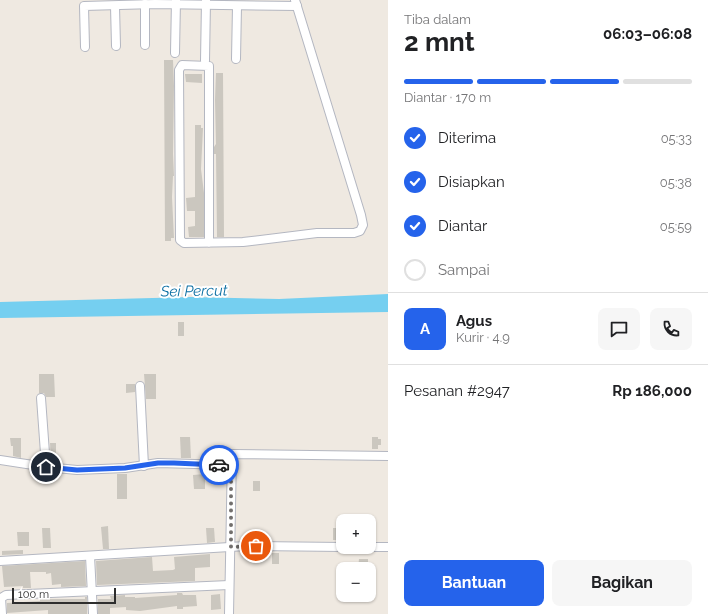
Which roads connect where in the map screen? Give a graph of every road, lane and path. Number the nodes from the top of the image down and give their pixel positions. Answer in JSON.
{"nodes":[{"id":1,"x":155,"y":2,"type":"edge"},
{"id":2,"x":176,"y":2,"type":"edge"},
{"id":3,"x":206,"y":3,"type":"edge"},
{"id":4,"x":296,"y":3,"type":"edge"},
{"id":5,"x":145,"y":4,"type":"junction"},
{"id":6,"x":115,"y":6,"type":"junction"},
{"id":7,"x":237,"y":6,"type":"junction"},
{"id":8,"x":145,"y":45,"type":"dead end"},
{"id":9,"x":85,"y":46,"type":"dead end"},
{"id":10,"x":116,"y":46,"type":"dead end"},
{"id":11,"x":175,"y":53,"type":"dead end"},
{"id":12,"x":236,"y":59,"type":"dead end"},
{"id":13,"x":205,"y":61,"type":"dead end"},
{"id":14,"x":209,"y":243,"type":"junction"},
{"id":15,"x":140,"y":386,"type":"dead end"},
{"id":16,"x":41,"y":398,"type":"dead end"},
{"id":17,"x":388,"y":456,"type":"edge"},
{"id":18,"x":0,"y":460,"type":"edge"},
{"id":19,"x":231,"y":465,"type":"junction"},
{"id":20,"x":144,"y":466,"type":"junction"},
{"id":21,"x":46,"y":467,"type":"junction"},
{"id":22,"x":231,"y":547,"type":"junction"},
{"id":23,"x":336,"y":547,"type":"edge"},
{"id":24,"x":376,"y":547,"type":"edge"},
{"id":25,"x":388,"y":547,"type":"edge"},
{"id":26,"x":90,"y":556,"type":"junction"},
{"id":27,"x":0,"y":561,"type":"edge"},
{"id":28,"x":229,"y":585,"type":"junction"},
{"id":29,"x":92,"y":591,"type":"junction"},
{"id":30,"x":2,"y":614,"type":"edge"},
{"id":31,"x":93,"y":614,"type":"edge"},
{"id":32,"x":229,"y":614,"type":"edge"}],
"edges":[{"from":1,"to":2,"type":"street"},
{"from":1,"to":5,"type":"street"},
{"from":2,"to":3,"type":"street"},
{"from":2,"to":11,"type":"street"},
{"from":3,"to":7,"type":"street"},
{"from":3,"to":13,"type":"street"},
{"from":4,"to":7,"type":"street"},
{"from":4,"to":14,"type":"street"},
{"from":5,"to":6,"type":"street"},
{"from":5,"to":8,"type":"street"},
{"from":6,"to":9,"type":"street"},
{"from":6,"to":10,"type":"street"},
{"from":7,"to":12,"type":"street"},
{"from":14,"to":14,"type":"street"},
{"from":15,"to":20,"type":"street"},
{"from":16,"to":21,"type":"street"},
{"from":17,"to":19,"type":"street"},
{"from":18,"to":21,"type":"street"},
{"from":19,"to":20,"type":"street"},
{"from":19,"to":22,"type":"street"},
{"from":20,"to":21,"type":"street"},
{"from":22,"to":23,"type":"street"},
{"from":22,"to":26,"type":"street"},
{"from":22,"to":28,"type":"street"},
{"from":24,"to":25,"type":"street"},
{"from":26,"to":27,"type":"street"},
{"from":26,"to":29,"type":"street"},
{"from":28,"to":29,"type":"street"},
{"from":28,"to":32,"type":"street"},
{"from":29,"to":30,"type":"street"},
{"from":29,"to":31,"type":"street"}]}
